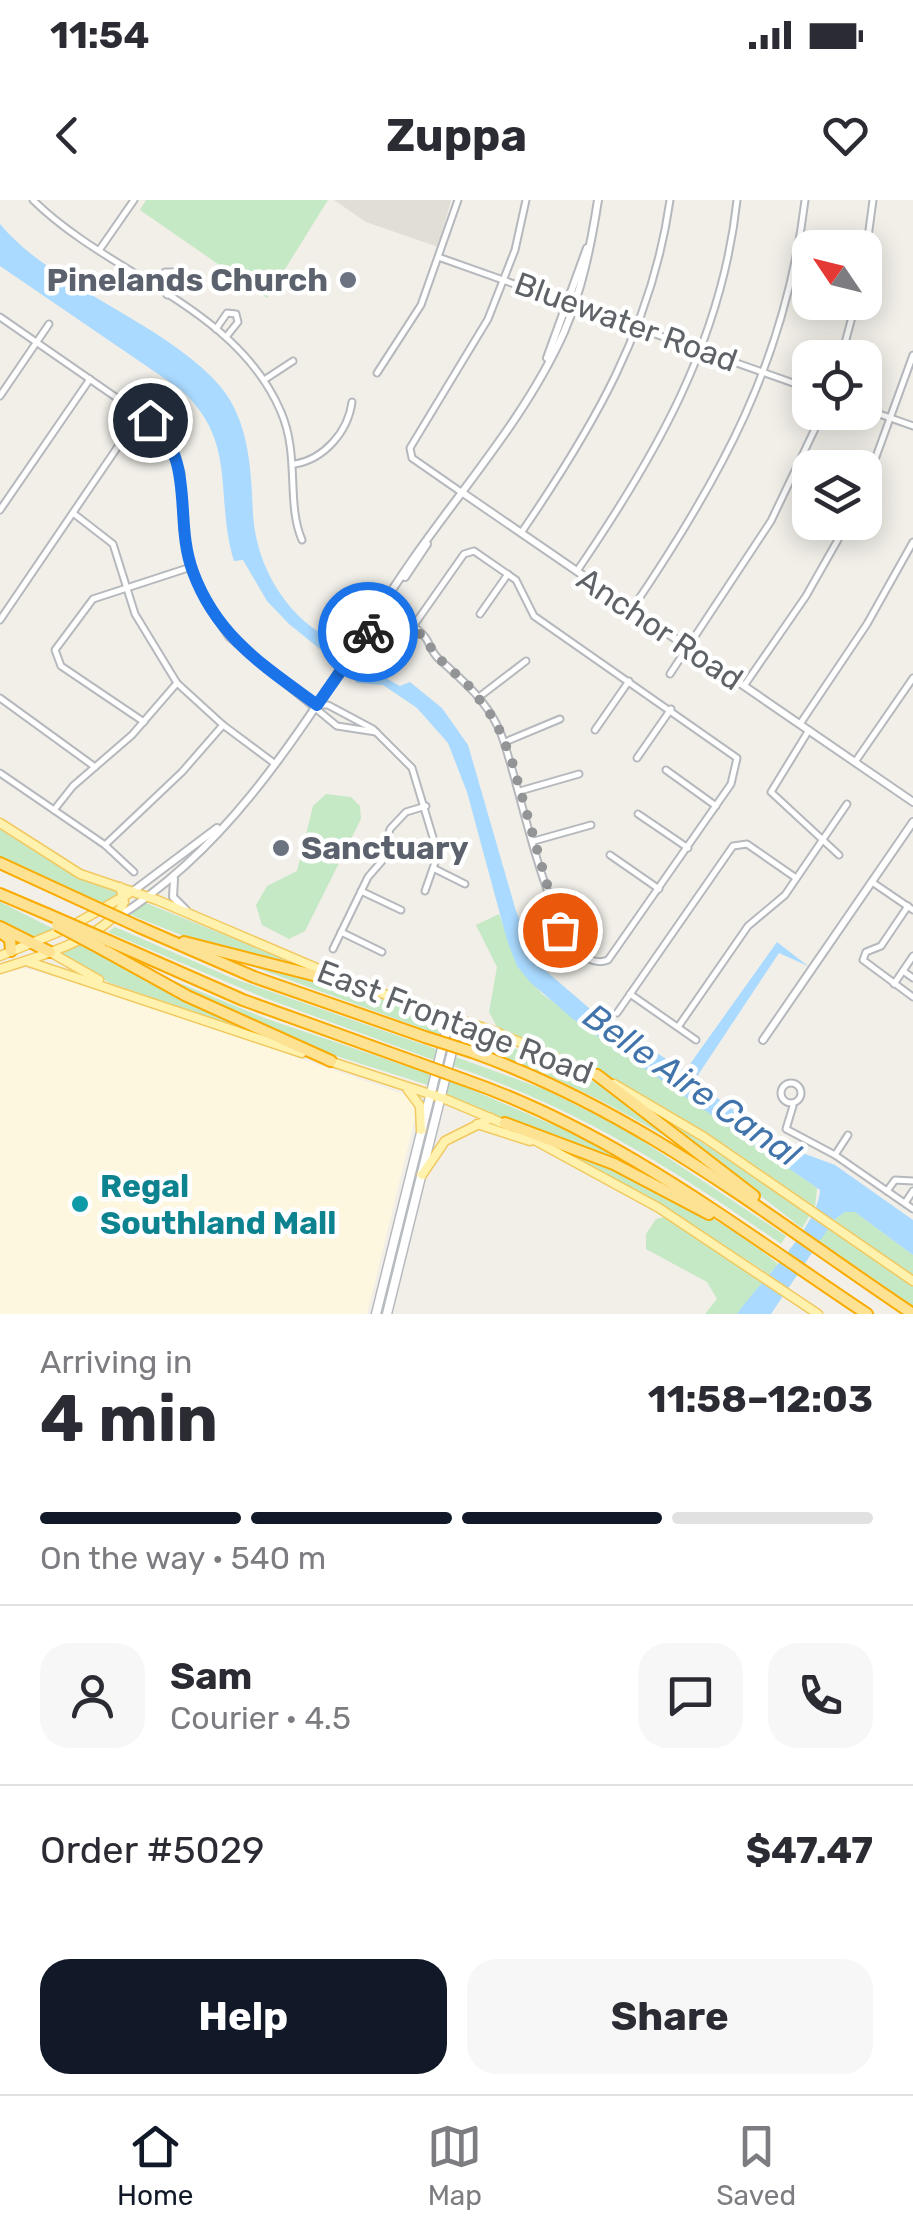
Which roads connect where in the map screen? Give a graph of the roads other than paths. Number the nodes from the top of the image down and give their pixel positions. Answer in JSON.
{"nodes":[{"id":1,"x":32,"y":200,"type":"edge"},
{"id":2,"x":48,"y":200,"type":"edge"},
{"id":3,"x":134,"y":200,"type":"edge"},
{"id":4,"x":458,"y":200,"type":"edge"},
{"id":5,"x":526,"y":200,"type":"edge"},
{"id":6,"x":598,"y":200,"type":"edge"},
{"id":7,"x":670,"y":200,"type":"edge"},
{"id":8,"x":737,"y":200,"type":"edge"},
{"id":9,"x":805,"y":200,"type":"edge"},
{"id":10,"x":874,"y":200,"type":"edge"},
{"id":11,"x":42,"y":209,"type":"junction"},
{"id":12,"x":870,"y":230,"type":"edge"},
{"id":13,"x":100,"y":249,"type":"junction"},
{"id":14,"x":441,"y":258,"type":"junction"},
{"id":15,"x":505,"y":278,"type":"junction"},
{"id":16,"x":155,"y":286,"type":"junction"},
{"id":17,"x":167,"y":294,"type":"junction"},
{"id":18,"x":572,"y":303,"type":"junction"},
{"id":19,"x":0,"y":317,"type":"edge"},
{"id":20,"x":49,"y":324,"type":"dead end"},
{"id":21,"x":638,"y":327,"type":"junction"},
{"id":22,"x":216,"y":328,"type":"junction"},
{"id":23,"x":226,"y":337,"type":"junction"},
{"id":24,"x":37,"y":342,"type":"junction"},
{"id":25,"x":701,"y":350,"type":"junction"},
{"id":26,"x":913,"y":355,"type":"edge"},
{"id":27,"x":293,"y":361,"type":"dead end"},
{"id":28,"x":764,"y":372,"type":"junction"},
{"id":29,"x":377,"y":374,"type":"dead end"},
{"id":30,"x":90,"y":379,"type":"junction"},
{"id":31,"x":264,"y":380,"type":"junction"},
{"id":32,"x":792,"y":382,"type":"edge"},
{"id":33,"x":0,"y":396,"type":"edge"},
{"id":34,"x":352,"y":402,"type":"dead end"},
{"id":35,"x":140,"y":414,"type":"junction"},
{"id":36,"x":882,"y":415,"type":"edge"},
{"id":37,"x":893,"y":419,"type":"junction"},
{"id":38,"x":913,"y":426,"type":"edge"},
{"id":39,"x":814,"y":430,"type":"edge"},
{"id":40,"x":880,"y":450,"type":"edge"},
{"id":41,"x":294,"y":464,"type":"junction"},
{"id":42,"x":463,"y":493,"type":"junction"},
{"id":43,"x":0,"y":510,"type":"edge"},
{"id":44,"x":73,"y":513,"type":"junction"},
{"id":45,"x":521,"y":533,"type":"junction"},
{"id":46,"x":302,"y":540,"type":"dead end"},
{"id":47,"x":838,"y":540,"type":"edge"},
{"id":48,"x":913,"y":542,"type":"edge"},
{"id":49,"x":190,"y":567,"type":"junction"},
{"id":50,"x":576,"y":571,"type":"junction"},
{"id":51,"x":508,"y":574,"type":"junction"},
{"id":52,"x":124,"y":588,"type":"junction"},
{"id":53,"x":632,"y":609,"type":"junction"},
{"id":54,"x":381,"y":612,"type":"junction"},
{"id":55,"x":480,"y":614,"type":"dead end"},
{"id":56,"x":0,"y":620,"type":"edge"},
{"id":57,"x":412,"y":628,"type":"junction"},
{"id":58,"x":688,"y":648,"type":"junction"},
{"id":59,"x":526,"y":661,"type":"dead end"},
{"id":60,"x":670,"y":674,"type":"dead end"},
{"id":61,"x":913,"y":678,"type":"edge"},
{"id":62,"x":629,"y":681,"type":"junction"},
{"id":63,"x":177,"y":683,"type":"junction"},
{"id":64,"x":744,"y":686,"type":"junction"},
{"id":65,"x":479,"y":697,"type":"junction"},
{"id":66,"x":0,"y":698,"type":"edge"},
{"id":67,"x":317,"y":705,"type":"junction"},
{"id":68,"x":671,"y":709,"type":"junction"},
{"id":69,"x":338,"y":711,"type":"junction"},
{"id":70,"x":560,"y":719,"type":"dead end"},
{"id":71,"x":144,"y":722,"type":"junction"},
{"id":72,"x":332,"y":723,"type":"junction"},
{"id":73,"x":800,"y":724,"type":"junction"},
{"id":74,"x":223,"y":725,"type":"junction"},
{"id":75,"x":595,"y":730,"type":"dead end"},
{"id":76,"x":809,"y":730,"type":"junction"},
{"id":77,"x":376,"y":732,"type":"junction"},
{"id":78,"x":505,"y":742,"type":"junction"},
{"id":79,"x":637,"y":758,"type":"dead end"},
{"id":80,"x":855,"y":762,"type":"junction"},
{"id":81,"x":276,"y":764,"type":"junction"},
{"id":82,"x":96,"y":768,"type":"junction"},
{"id":83,"x":666,"y":770,"type":"dead end"},
{"id":84,"x":0,"y":774,"type":"edge"},
{"id":85,"x":579,"y":774,"type":"dead end"},
{"id":86,"x":520,"y":790,"type":"junction"},
{"id":87,"x":913,"y":802,"type":"edge"},
{"id":88,"x":846,"y":804,"type":"dead end"},
{"id":89,"x":426,"y":806,"type":"junction"},
{"id":90,"x":716,"y":806,"type":"junction"},
{"id":91,"x":54,"y":810,"type":"junction"},
{"id":92,"x":638,"y":814,"type":"dead end"},
{"id":93,"x":0,"y":822,"type":"edge"},
{"id":94,"x":913,"y":822,"type":"edge"},
{"id":95,"x":223,"y":825,"type":"junction"},
{"id":96,"x":591,"y":825,"type":"dead end"},
{"id":97,"x":822,"y":839,"type":"junction"},
{"id":98,"x":534,"y":841,"type":"junction"},
{"id":99,"x":105,"y":845,"type":"junction"},
{"id":100,"x":688,"y":848,"type":"junction"},
{"id":101,"x":610,"y":855,"type":"dead end"},
{"id":102,"x":839,"y":855,"type":"dead end"},
{"id":103,"x":0,"y":863,"type":"edge"},
{"id":104,"x":435,"y":870,"type":"junction"},
{"id":105,"x":134,"y":872,"type":"dead end"},
{"id":106,"x":175,"y":876,"type":"junction"},
{"id":107,"x":796,"y":878,"type":"junction"},
{"id":108,"x":872,"y":882,"type":"junction"},
{"id":109,"x":465,"y":884,"type":"dead end"},
{"id":110,"x":659,"y":889,"type":"junction"},
{"id":111,"x":125,"y":891,"type":"junction"},
{"id":112,"x":360,"y":891,"type":"junction"},
{"id":113,"x":424,"y":891,"type":"dead end"},
{"id":114,"x":0,"y":894,"type":"edge"},
{"id":115,"x":148,"y":897,"type":"junction"},
{"id":116,"x":910,"y":908,"type":"edge"},
{"id":117,"x":401,"y":910,"type":"dead end"},
{"id":118,"x":190,"y":915,"type":"junction"},
{"id":119,"x":115,"y":919,"type":"junction"},
{"id":120,"x":139,"y":927,"type":"junction"},
{"id":121,"x":68,"y":928,"type":"junction"},
{"id":122,"x":0,"y":929,"type":"edge"},
{"id":123,"x":341,"y":932,"type":"junction"},
{"id":124,"x":34,"y":942,"type":"junction"},
{"id":125,"x":105,"y":946,"type":"junction"},
{"id":126,"x":333,"y":949,"type":"dead end"},
{"id":127,"x":50,"y":952,"type":"junction"},
{"id":128,"x":382,"y":952,"type":"dead end"},
{"id":129,"x":6,"y":954,"type":"edge"},
{"id":130,"x":913,"y":956,"type":"edge"},
{"id":131,"x":26,"y":961,"type":"junction"},
{"id":132,"x":0,"y":970,"type":"edge"},
{"id":133,"x":903,"y":971,"type":"junction"},
{"id":134,"x":913,"y":978,"type":"edge"},
{"id":135,"x":894,"y":984,"type":"junction"},
{"id":136,"x":112,"y":988,"type":"junction"},
{"id":137,"x":376,"y":992,"type":"junction"},
{"id":138,"x":630,"y":994,"type":"junction"},
{"id":139,"x":913,"y":996,"type":"edge"},
{"id":140,"x":617,"y":1013,"type":"dead end"},
{"id":141,"x":455,"y":1017,"type":"junction"},
{"id":142,"x":678,"y":1027,"type":"junction"},
{"id":143,"x":696,"y":1040,"type":"dead end"},
{"id":144,"x":764,"y":1040,"type":"dead end"},
{"id":145,"x":330,"y":1061,"type":"junction"},
{"id":146,"x":597,"y":1076,"type":"junction"},
{"id":147,"x":400,"y":1084,"type":"junction"},
{"id":148,"x":436,"y":1096,"type":"junction"},
{"id":149,"x":793,"y":1106,"type":"junction"},
{"id":150,"x":491,"y":1118,"type":"junction"},
{"id":151,"x":472,"y":1123,"type":"junction"},
{"id":152,"x":504,"y":1123,"type":"junction"},
{"id":153,"x":421,"y":1130,"type":"junction"},
{"id":154,"x":848,"y":1136,"type":"dead end"},
{"id":155,"x":558,"y":1152,"type":"junction"},
{"id":156,"x":835,"y":1154,"type":"junction"},
{"id":157,"x":422,"y":1176,"type":"junction"},
{"id":158,"x":913,"y":1180,"type":"edge"},
{"id":159,"x":888,"y":1191,"type":"junction"},
{"id":160,"x":913,"y":1191,"type":"edge"},
{"id":161,"x":905,"y":1204,"type":"junction"},
{"id":162,"x":913,"y":1209,"type":"edge"},
{"id":163,"x":775,"y":1218,"type":"junction"},
{"id":164,"x":760,"y":1243,"type":"junction"},
{"id":165,"x":913,"y":1281,"type":"edge"},
{"id":166,"x":376,"y":1314,"type":"edge"},
{"id":167,"x":387,"y":1314,"type":"edge"},
{"id":168,"x":818,"y":1314,"type":"edge"},
{"id":169,"x":867,"y":1314,"type":"edge"},
{"id":170,"x":913,"y":1314,"type":"edge"}],
"edges":[{"from":1,"to":11,"type":"street"},
{"from":2,"to":11,"type":"street"},
{"from":3,"to":13,"type":"street"},
{"from":4,"to":14,"type":"street"},
{"from":5,"to":15,"type":"street"},
{"from":6,"to":18,"type":"street"},
{"from":7,"to":21,"type":"street"},
{"from":8,"to":25,"type":"street"},
{"from":9,"to":28,"type":"street"},
{"from":10,"to":12,"type":"street"},
{"from":11,"to":13,"type":"street"},
{"from":13,"to":16,"type":"street"},
{"from":14,"to":15,"type":"street","name":"Bluewater Road"},
{"from":14,"to":29,"type":"street"},
{"from":15,"to":18,"type":"street","name":"Bluewater Road"},
{"from":15,"to":42,"type":"street","name":"Anchor Road"},
{"from":16,"to":17,"type":"street"},
{"from":16,"to":17,"type":"street"},
{"from":17,"to":22,"type":"street"},
{"from":18,"to":21,"type":"street","name":"Bluewater Road"},
{"from":18,"to":42,"type":"street"},
{"from":19,"to":24,"type":"street"},
{"from":20,"to":24,"type":"street"},
{"from":21,"to":25,"type":"street","name":"Bluewater Road"},
{"from":21,"to":45,"type":"street"},
{"from":22,"to":23,"type":"street"},
{"from":22,"to":23,"type":"street"},
{"from":23,"to":31,"type":"street"},
{"from":24,"to":30,"type":"street"},
{"from":24,"to":33,"type":"street"},
{"from":25,"to":28,"type":"street","name":"Bluewater Road"},
{"from":25,"to":50,"type":"street"},
{"from":26,"to":37,"type":"street"},
{"from":27,"to":31,"type":"street"},
{"from":28,"to":32,"type":"street","name":"Bluewater Road"},
{"from":28,"to":53,"type":"street"},
{"from":30,"to":35,"type":"street"},
{"from":30,"to":43,"type":"street"},
{"from":31,"to":41,"type":"street"},
{"from":34,"to":41,"type":"street"},
{"from":35,"to":44,"type":"street"},
{"from":35,"to":49,"type":"street"},
{"from":36,"to":37,"type":"street"},
{"from":37,"to":38,"type":"street"},
{"from":37,"to":40,"type":"street"},
{"from":39,"to":58,"type":"street"},
{"from":41,"to":46,"type":"street"},
{"from":42,"to":45,"type":"street","name":"Anchor Road"},
{"from":42,"to":54,"type":"street"},
{"from":44,"to":52,"type":"street"},
{"from":44,"to":56,"type":"street"},
{"from":45,"to":50,"type":"street","name":"Anchor Road"},
{"from":47,"to":64,"type":"street"},
{"from":48,"to":73,"type":"street"},
{"from":49,"to":52,"type":"street"},
{"from":49,"to":67,"type":"street"},
{"from":50,"to":53,"type":"street","name":"Anchor Road"},
{"from":51,"to":55,"type":"street"},
{"from":51,"to":57,"type":"street"},
{"from":51,"to":62,"type":"street"},
{"from":52,"to":63,"type":"street"},
{"from":52,"to":71,"type":"street"},
{"from":53,"to":58,"type":"street","name":"Anchor Road"},
{"from":54,"to":57,"type":"street"},
{"from":54,"to":67,"type":"street"},
{"from":57,"to":65,"type":"street"},
{"from":58,"to":60,"type":"street"},
{"from":58,"to":64,"type":"street","name":"Anchor Road"},
{"from":59,"to":65,"type":"street"},
{"from":61,"to":80,"type":"street"},
{"from":62,"to":68,"type":"street"},
{"from":62,"to":75,"type":"street"},
{"from":63,"to":71,"type":"street"},
{"from":63,"to":74,"type":"street"},
{"from":64,"to":73,"type":"street","name":"Anchor Road"},
{"from":65,"to":78,"type":"street"},
{"from":66,"to":82,"type":"street"},
{"from":67,"to":69,"type":"street"},
{"from":67,"to":72,"type":"street"},
{"from":67,"to":81,"type":"street"},
{"from":68,"to":79,"type":"street"},
{"from":68,"to":90,"type":"street"},
{"from":69,"to":72,"type":"street"},
{"from":69,"to":77,"type":"street"},
{"from":70,"to":78,"type":"street"},
{"from":71,"to":82,"type":"street"},
{"from":72,"to":77,"type":"street"},
{"from":73,"to":76,"type":"street","name":"Anchor Road"},
{"from":74,"to":81,"type":"street"},
{"from":74,"to":99,"type":"street"},
{"from":76,"to":80,"type":"street","name":"Anchor Road"},
{"from":76,"to":97,"type":"street"},
{"from":77,"to":89,"type":"street"},
{"from":78,"to":86,"type":"street"},
{"from":80,"to":87,"type":"street","name":"Anchor Road"},
{"from":81,"to":95,"type":"street"},
{"from":82,"to":91,"type":"street"},
{"from":83,"to":90,"type":"street"},
{"from":84,"to":91,"type":"street"},
{"from":85,"to":86,"type":"street"},
{"from":86,"to":98,"type":"street"},
{"from":88,"to":97,"type":"street"},
{"from":89,"to":104,"type":"street"},
{"from":89,"to":112,"type":"street"},
{"from":90,"to":100,"type":"street"},
{"from":91,"to":99,"type":"street"},
{"from":92,"to":100,"type":"street"},
{"from":93,"to":111,"type":"main road","name":"East Frontage Road"},
{"from":94,"to":108,"type":"street"},
{"from":95,"to":106,"type":"street"},
{"from":95,"to":111,"type":"street"},
{"from":96,"to":98,"type":"street"},
{"from":97,"to":102,"type":"street"},
{"from":97,"to":107,"type":"street"},
{"from":98,"to":110,"type":"street"},
{"from":99,"to":105,"type":"street"},
{"from":100,"to":110,"type":"street"},
{"from":101,"to":110,"type":"street"},
{"from":103,"to":120,"type":"highway","bridge":true},
{"from":104,"to":109,"type":"street"},
{"from":104,"to":113,"type":"street"},
{"from":106,"to":115,"type":"street"},
{"from":106,"to":118,"type":"street"},
{"from":107,"to":138,"type":"street"},
{"from":107,"to":142,"type":"street"},
{"from":108,"to":116,"type":"street"},
{"from":108,"to":144,"type":"street"},
{"from":111,"to":115,"type":"main road","name":"East Frontage Road"},
{"from":111,"to":119,"type":"main road"},
{"from":111,"to":121,"type":"main road"},
{"from":112,"to":117,"type":"street"},
{"from":112,"to":123,"type":"street"},
{"from":114,"to":125,"type":"highway","bridge":true},
{"from":115,"to":118,"type":"main road","name":"East Frontage Road"},
{"from":115,"to":119,"type":"street"},
{"from":116,"to":135,"type":"street"},
{"from":118,"to":137,"type":"main road","name":"East Frontage Road"},
{"from":119,"to":127,"type":"main road"},
{"from":120,"to":137,"type":"highway"},
{"from":120,"to":163,"type":"highway","bridge":true},
{"from":121,"to":124,"type":"main road"},
{"from":121,"to":127,"type":"main road"},
{"from":122,"to":124,"type":"highway"},
{"from":122,"to":129,"type":"highway"},
{"from":123,"to":126,"type":"street"},
{"from":123,"to":128,"type":"street"},
{"from":124,"to":127,"type":"highway"},
{"from":124,"to":129,"type":"main road"},
{"from":125,"to":145,"type":"highway"},
{"from":125,"to":164,"type":"highway","bridge":true},
{"from":127,"to":131,"type":"main road"},
{"from":127,"to":136,"type":"main road"},
{"from":130,"to":133,"type":"street"},
{"from":131,"to":132,"type":"main road"},
{"from":131,"to":136,"type":"main road"},
{"from":133,"to":134,"type":"street"},
{"from":133,"to":135,"type":"street"},
{"from":135,"to":139,"type":"street"},
{"from":136,"to":145,"type":"main road"},
{"from":137,"to":141,"type":"main road","name":"East Frontage Road"},
{"from":138,"to":140,"type":"street"},
{"from":138,"to":142,"type":"street"},
{"from":141,"to":146,"type":"main road","name":"East Frontage Road"},
{"from":141,"to":148,"type":"main road"},
{"from":142,"to":143,"type":"street"},
{"from":145,"to":147,"type":"main road"},
{"from":146,"to":163,"type":"highway"},
{"from":146,"to":165,"type":"main road","name":"East Frontage Road"},
{"from":147,"to":148,"type":"main road"},
{"from":147,"to":153,"type":"main road"},
{"from":148,"to":150,"type":"main road"},
{"from":148,"to":153,"type":"main road"},
{"from":148,"to":157,"type":"main road"},
{"from":149,"to":149,"type":"street"},
{"from":149,"to":156,"type":"street"},
{"from":150,"to":151,"type":"main road"},
{"from":150,"to":152,"type":"main road"},
{"from":151,"to":155,"type":"main road"},
{"from":151,"to":157,"type":"main road"},
{"from":152,"to":155,"type":"main road"},
{"from":152,"to":164,"type":"highway"},
{"from":153,"to":166,"type":"main road"},
{"from":154,"to":156,"type":"street"},
{"from":155,"to":168,"type":"main road"},
{"from":156,"to":159,"type":"street"},
{"from":157,"to":167,"type":"main road"},
{"from":158,"to":159,"type":"street"},
{"from":159,"to":161,"type":"street"},
{"from":160,"to":161,"type":"street"},
{"from":161,"to":162,"type":"street"},
{"from":163,"to":170,"type":"highway"},
{"from":164,"to":169,"type":"highway"}]}
